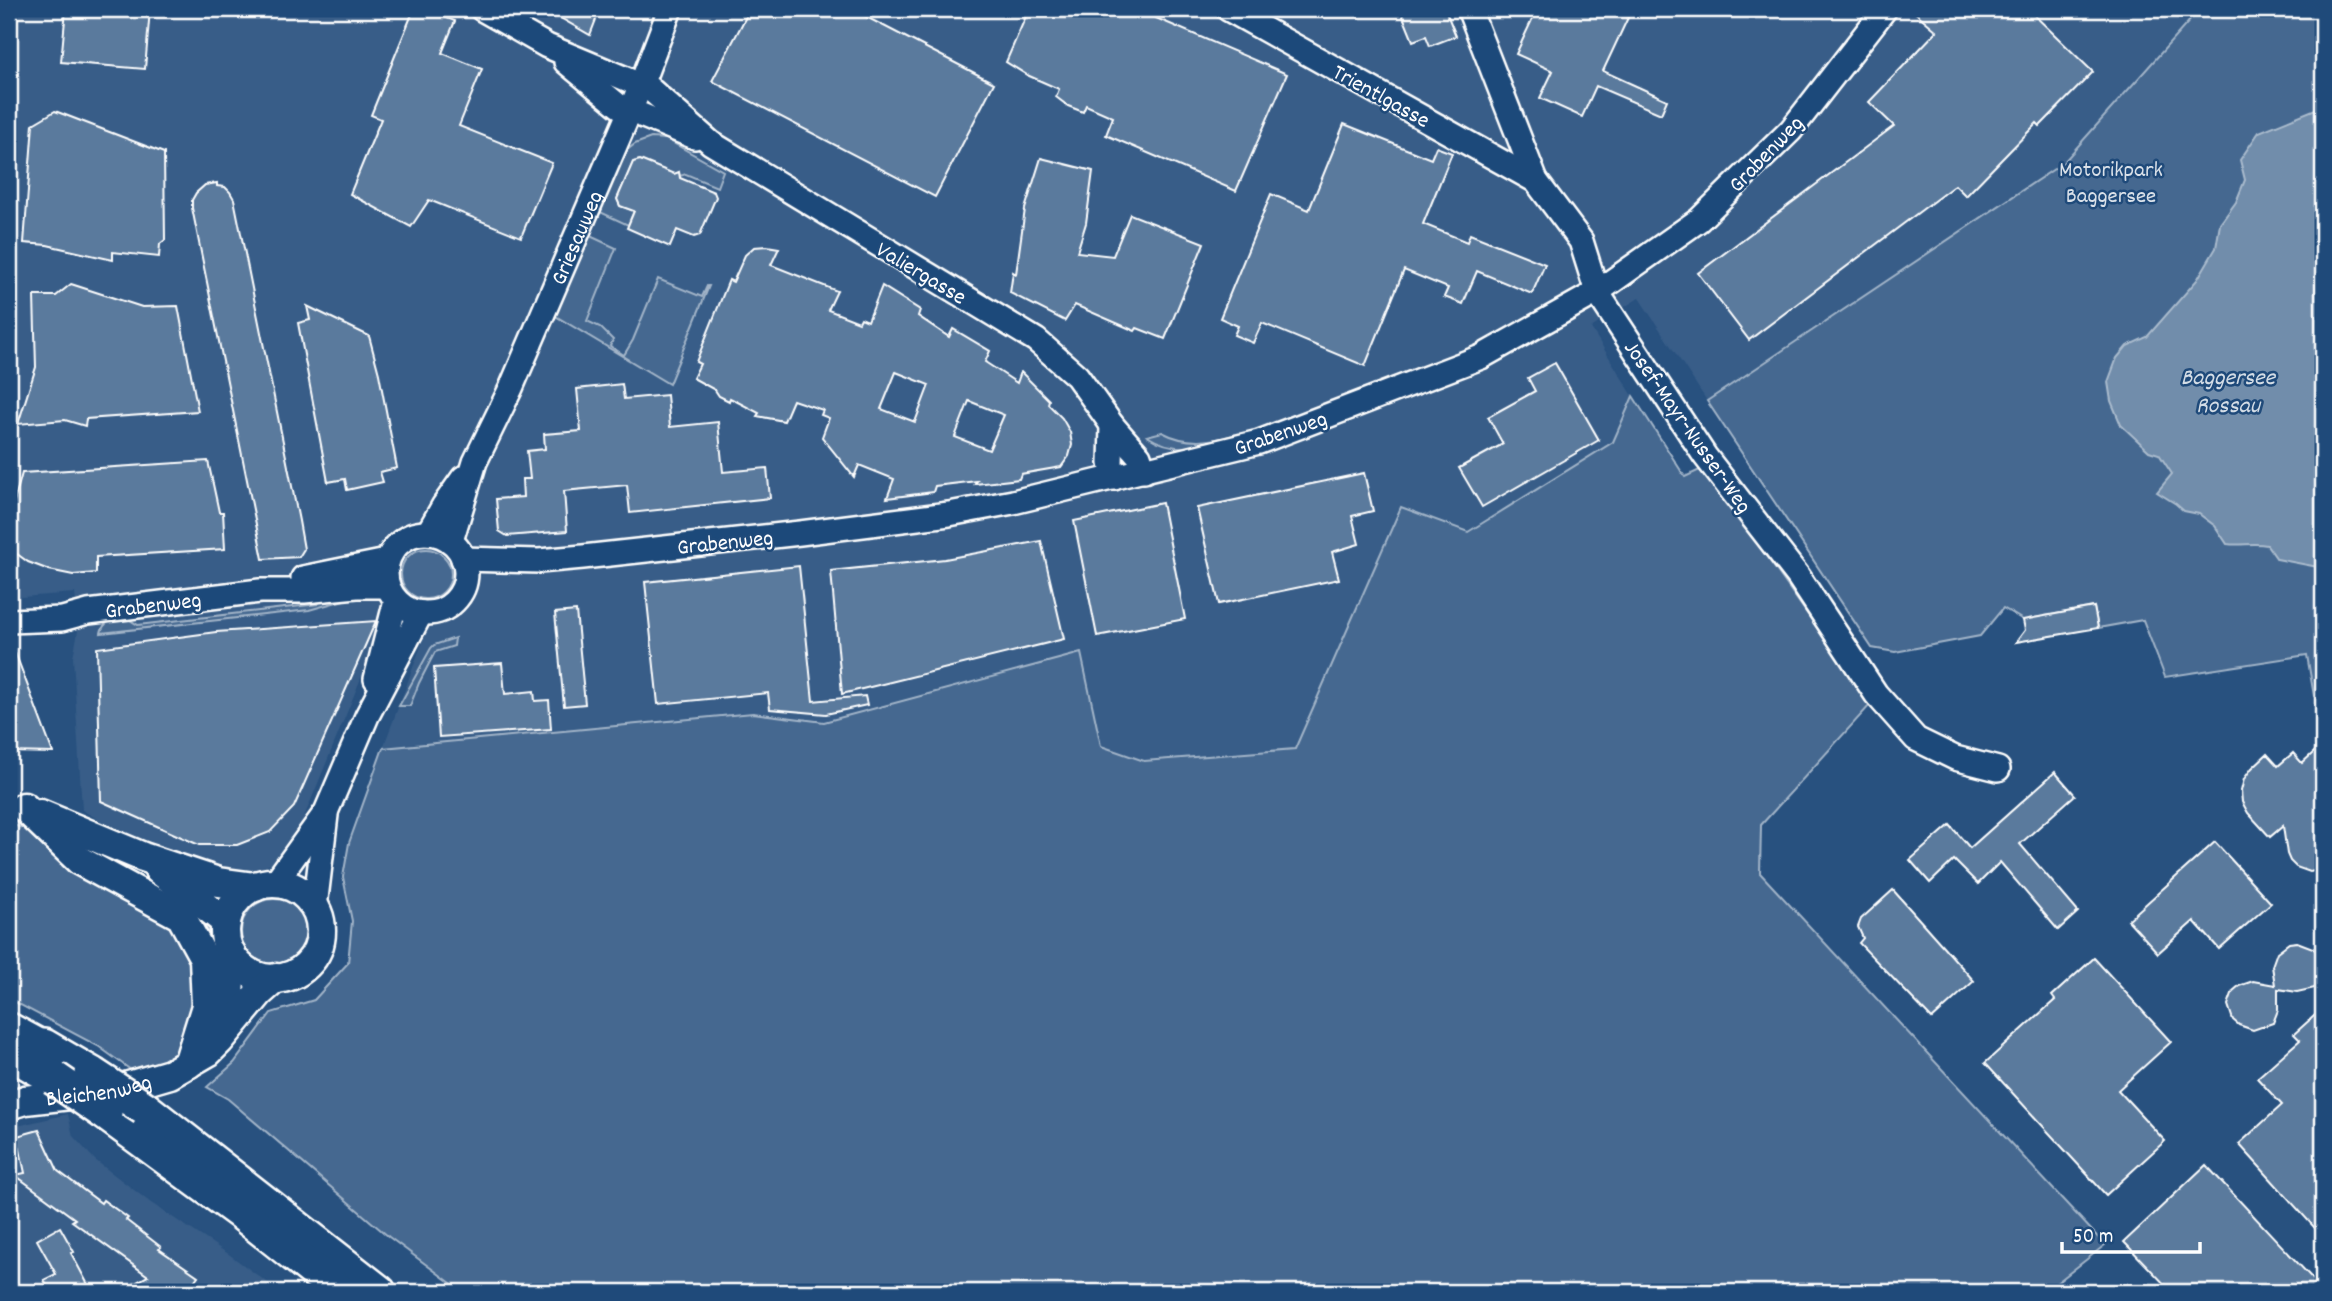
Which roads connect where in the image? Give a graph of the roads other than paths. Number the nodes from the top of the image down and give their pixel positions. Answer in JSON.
{"nodes":[{"id":1,"x":482,"y":9,"type":"edge"},
{"id":2,"x":670,"y":9,"type":"edge"},
{"id":3,"x":1228,"y":9,"type":"edge"},
{"id":4,"x":1469,"y":9,"type":"edge"},
{"id":5,"x":1885,"y":9,"type":"edge"},
{"id":6,"x":547,"y":46,"type":"junction"},
{"id":7,"x":641,"y":85,"type":"junction"},
{"id":8,"x":630,"y":110,"type":"junction"},
{"id":9,"x":711,"y":143,"type":"junction"},
{"id":10,"x":1536,"y":181,"type":"junction"},
{"id":11,"x":1597,"y":292,"type":"junction"},
{"id":12,"x":1112,"y":425,"type":"junction"},
{"id":13,"x":475,"y":462,"type":"junction"},
{"id":14,"x":1144,"y":471,"type":"junction"},
{"id":15,"x":1114,"y":478,"type":"junction"},
{"id":16,"x":428,"y":533,"type":"junction"},
{"id":17,"x":457,"y":550,"type":"junction"},
{"id":18,"x":387,"y":561,"type":"junction"},
{"id":19,"x":539,"y":561,"type":"junction"},
{"id":20,"x":465,"y":582,"type":"junction"},
{"id":21,"x":260,"y":591,"type":"junction"},
{"id":22,"x":392,"y":593,"type":"junction"},
{"id":23,"x":9,"y":611,"type":"edge"},
{"id":24,"x":88,"y":612,"type":"junction"},
{"id":25,"x":421,"y":613,"type":"junction"},
{"id":26,"x":9,"y":621,"type":"edge"},
{"id":27,"x":367,"y":716,"type":"junction"},
{"id":28,"x":1998,"y":769,"type":"dead end"},
{"id":29,"x":16,"y":806,"type":"edge"},
{"id":30,"x":326,"y":812,"type":"junction"},
{"id":31,"x":143,"y":858,"type":"junction"},
{"id":32,"x":265,"y":885,"type":"junction"},
{"id":33,"x":315,"y":907,"type":"junction"},
{"id":34,"x":226,"y":922,"type":"junction"},
{"id":35,"x":231,"y":953,"type":"junction"},
{"id":36,"x":276,"y":978,"type":"junction"},
{"id":37,"x":9,"y":1027,"type":"edge"},
{"id":38,"x":44,"y":1046,"type":"joint"},
{"id":39,"x":9,"y":1052,"type":"edge"},
{"id":40,"x":179,"y":1069,"type":"junction"},
{"id":41,"x":14,"y":1102,"type":"edge"},
{"id":42,"x":341,"y":1292,"type":"edge"},
{"id":43,"x":379,"y":1292,"type":"edge"}],
"edges":[{"from":1,"to":6,"type":"street","name":"Valiergasse"},
{"from":2,"to":7,"type":"street","name":"Griesauweg"},
{"from":3,"to":10,"type":"street","name":"Trientlgasse"},
{"from":4,"to":10,"type":"street","name":"Josef-Mayr-Nusser-Weg"},
{"from":5,"to":11,"type":"street","name":"Grabenweg"},
{"from":6,"to":7,"type":"street","name":"Valiergasse"},
{"from":6,"to":8,"type":"street","name":"Valiergasse"},
{"from":7,"to":8,"type":"street","name":"Griesauweg"},
{"from":7,"to":9,"type":"street","name":"Valiergasse"},
{"from":8,"to":9,"type":"street","name":"Valiergasse"},
{"from":8,"to":13,"type":"street","name":"Griesauweg"},
{"from":9,"to":12,"type":"street","name":"Valiergasse"},
{"from":10,"to":11,"type":"street","name":"Josef-Mayr-Nusser-Weg"},
{"from":11,"to":14,"type":"street","name":"Grabenweg"},
{"from":11,"to":28,"type":"street","name":"Josef-Mayr-Nusser-Weg"},
{"from":12,"to":14,"type":"street","name":"Valiergasse"},
{"from":12,"to":15,"type":"street"},
{"from":13,"to":16,"type":"street","name":"Griesauweg"},
{"from":13,"to":17,"type":"street","name":"Griesauweg"},
{"from":14,"to":15,"type":"street","name":"Grabenweg"},
{"from":15,"to":19,"type":"street","name":"Grabenweg"},
{"from":16,"to":17,"type":"street"},
{"from":16,"to":18,"type":"street"},
{"from":17,"to":19,"type":"street","name":"Grabenweg"},
{"from":17,"to":20,"type":"street"},
{"from":18,"to":21,"type":"street","name":"Grabenweg"},
{"from":18,"to":22,"type":"street"},
{"from":19,"to":20,"type":"street","name":"Grabenweg"},
{"from":20,"to":25,"type":"street"},
{"from":21,"to":22,"type":"street","name":"Grabenweg"},
{"from":21,"to":24,"type":"street","name":"Grabenweg"},
{"from":22,"to":25,"type":"street"},
{"from":22,"to":27,"type":"street"},
{"from":23,"to":24,"type":"street","name":"Grabenweg"},
{"from":24,"to":26,"type":"street","name":"Grabenweg"},
{"from":25,"to":27,"type":"street"},
{"from":27,"to":30,"type":"street"},
{"from":29,"to":31,"type":"main road"},
{"from":29,"to":40,"type":"main road"},
{"from":30,"to":32,"type":"street"},
{"from":30,"to":33,"type":"street"},
{"from":31,"to":32,"type":"main road"},
{"from":31,"to":34,"type":"main road"},
{"from":32,"to":33,"type":"main road"},
{"from":32,"to":34,"type":"main road"},
{"from":33,"to":36,"type":"main road"},
{"from":34,"to":35,"type":"main road"},
{"from":35,"to":36,"type":"main road"},
{"from":35,"to":40,"type":"main road"},
{"from":36,"to":40,"type":"main road","name":"Bleichenweg"},
{"from":37,"to":38,"type":"main road"},
{"from":38,"to":43,"type":"highway","bridge":true},
{"from":39,"to":42,"type":"highway","bridge":true},
{"from":40,"to":41,"type":"main road","name":"Bleichenweg"}]}
